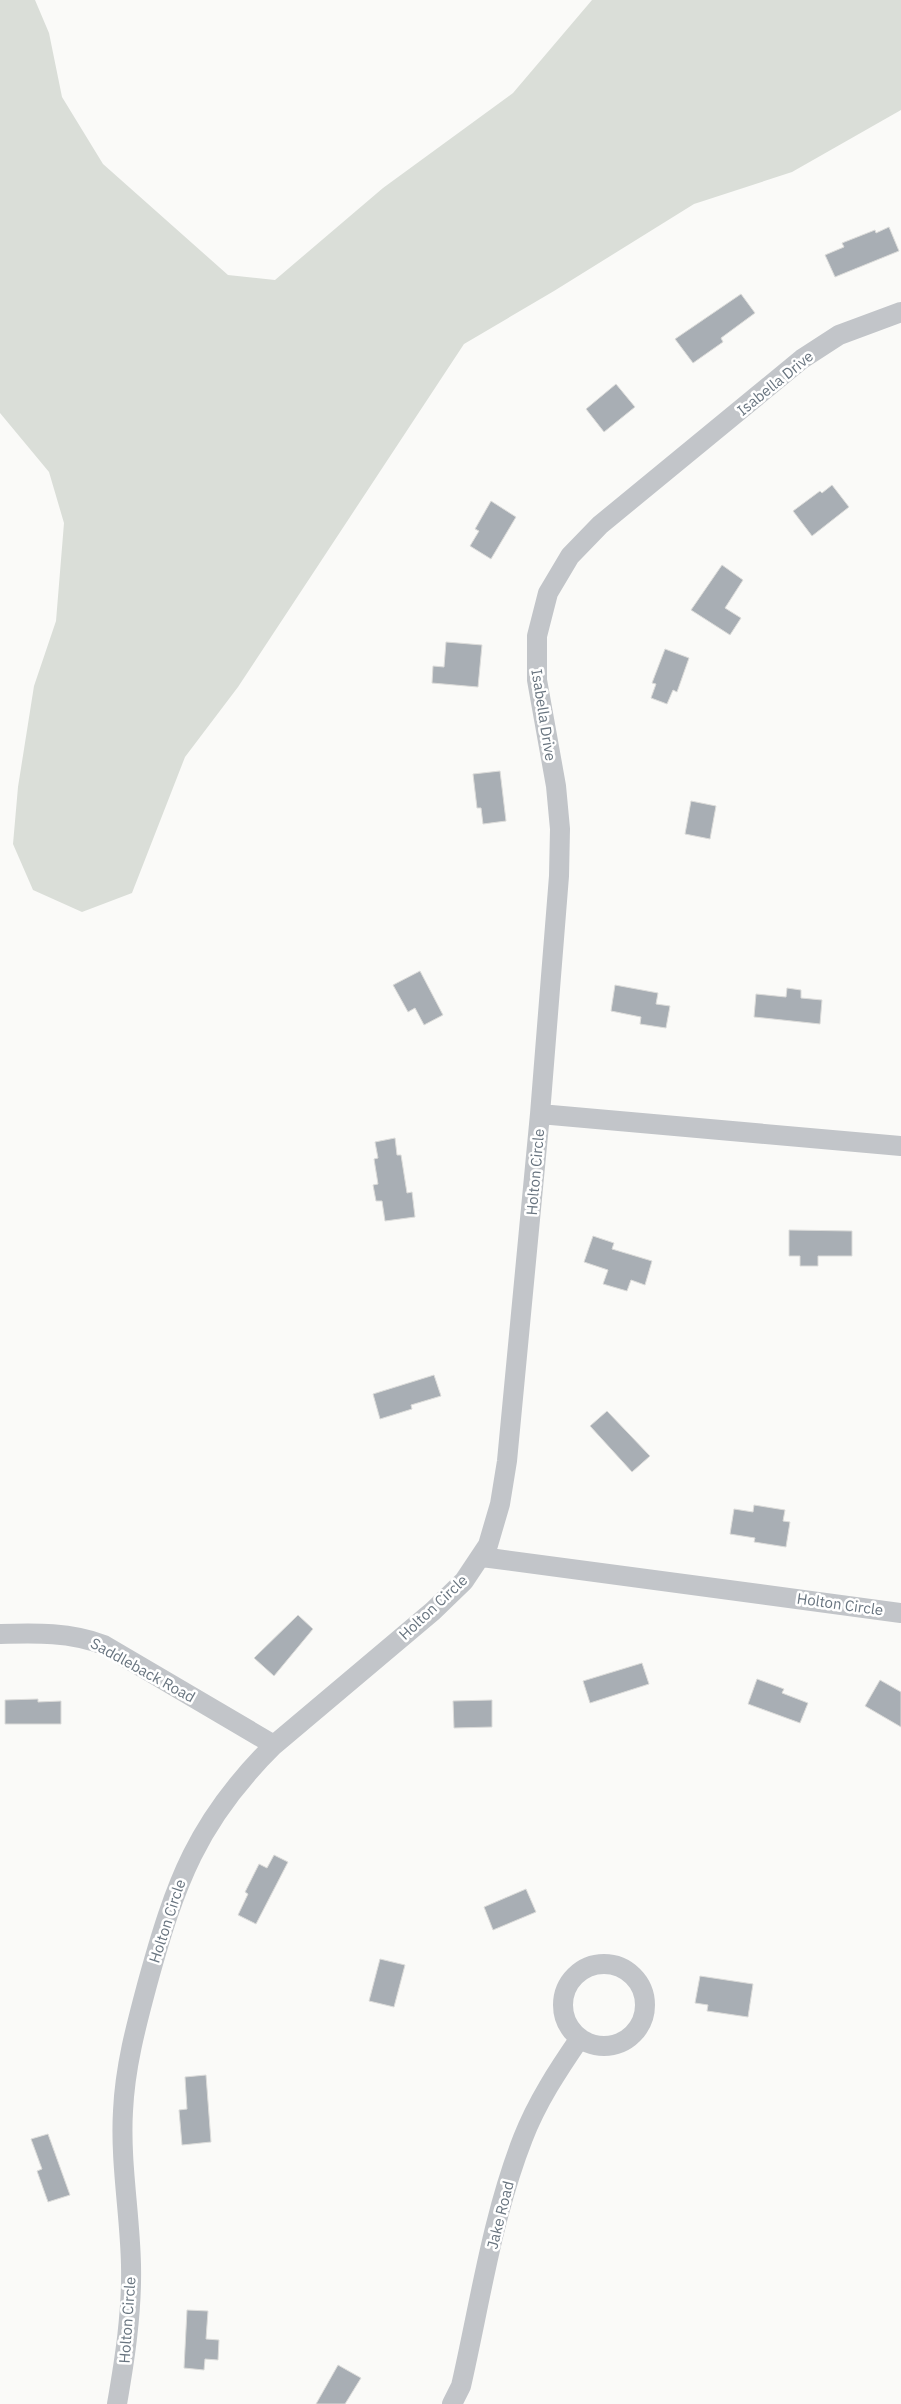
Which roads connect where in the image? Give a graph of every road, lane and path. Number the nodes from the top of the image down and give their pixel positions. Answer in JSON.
{"nodes":[{"id":1,"x":901,"y":312,"type":"edge"},
{"id":2,"x":540,"y":1114,"type":"junction"},
{"id":3,"x":901,"y":1146,"type":"edge"},
{"id":4,"x":482,"y":1557,"type":"junction"},
{"id":5,"x":901,"y":1613,"type":"edge"},
{"id":6,"x":0,"y":1634,"type":"edge"},
{"id":7,"x":274,"y":1745,"type":"junction"},
{"id":8,"x":580,"y":2038,"type":"junction"},
{"id":9,"x":117,"y":2404,"type":"edge"},
{"id":10,"x":452,"y":2404,"type":"edge"}],
"edges":[{"from":1,"to":2,"type":"street","name":"Isabella Drive"},
{"from":2,"to":3,"type":"street","name":"Holton Circle"},
{"from":2,"to":4,"type":"street","name":"Holton Circle"},
{"from":4,"to":5,"type":"street","name":"Holton Circle"},
{"from":4,"to":7,"type":"street","name":"Holton Circle"},
{"from":6,"to":7,"type":"street","name":"Saddleback Road"},
{"from":7,"to":9,"type":"street","name":"Holton Circle"},
{"from":8,"to":8,"type":"street"},
{"from":8,"to":10,"type":"street","name":"Jake Road"}]}
